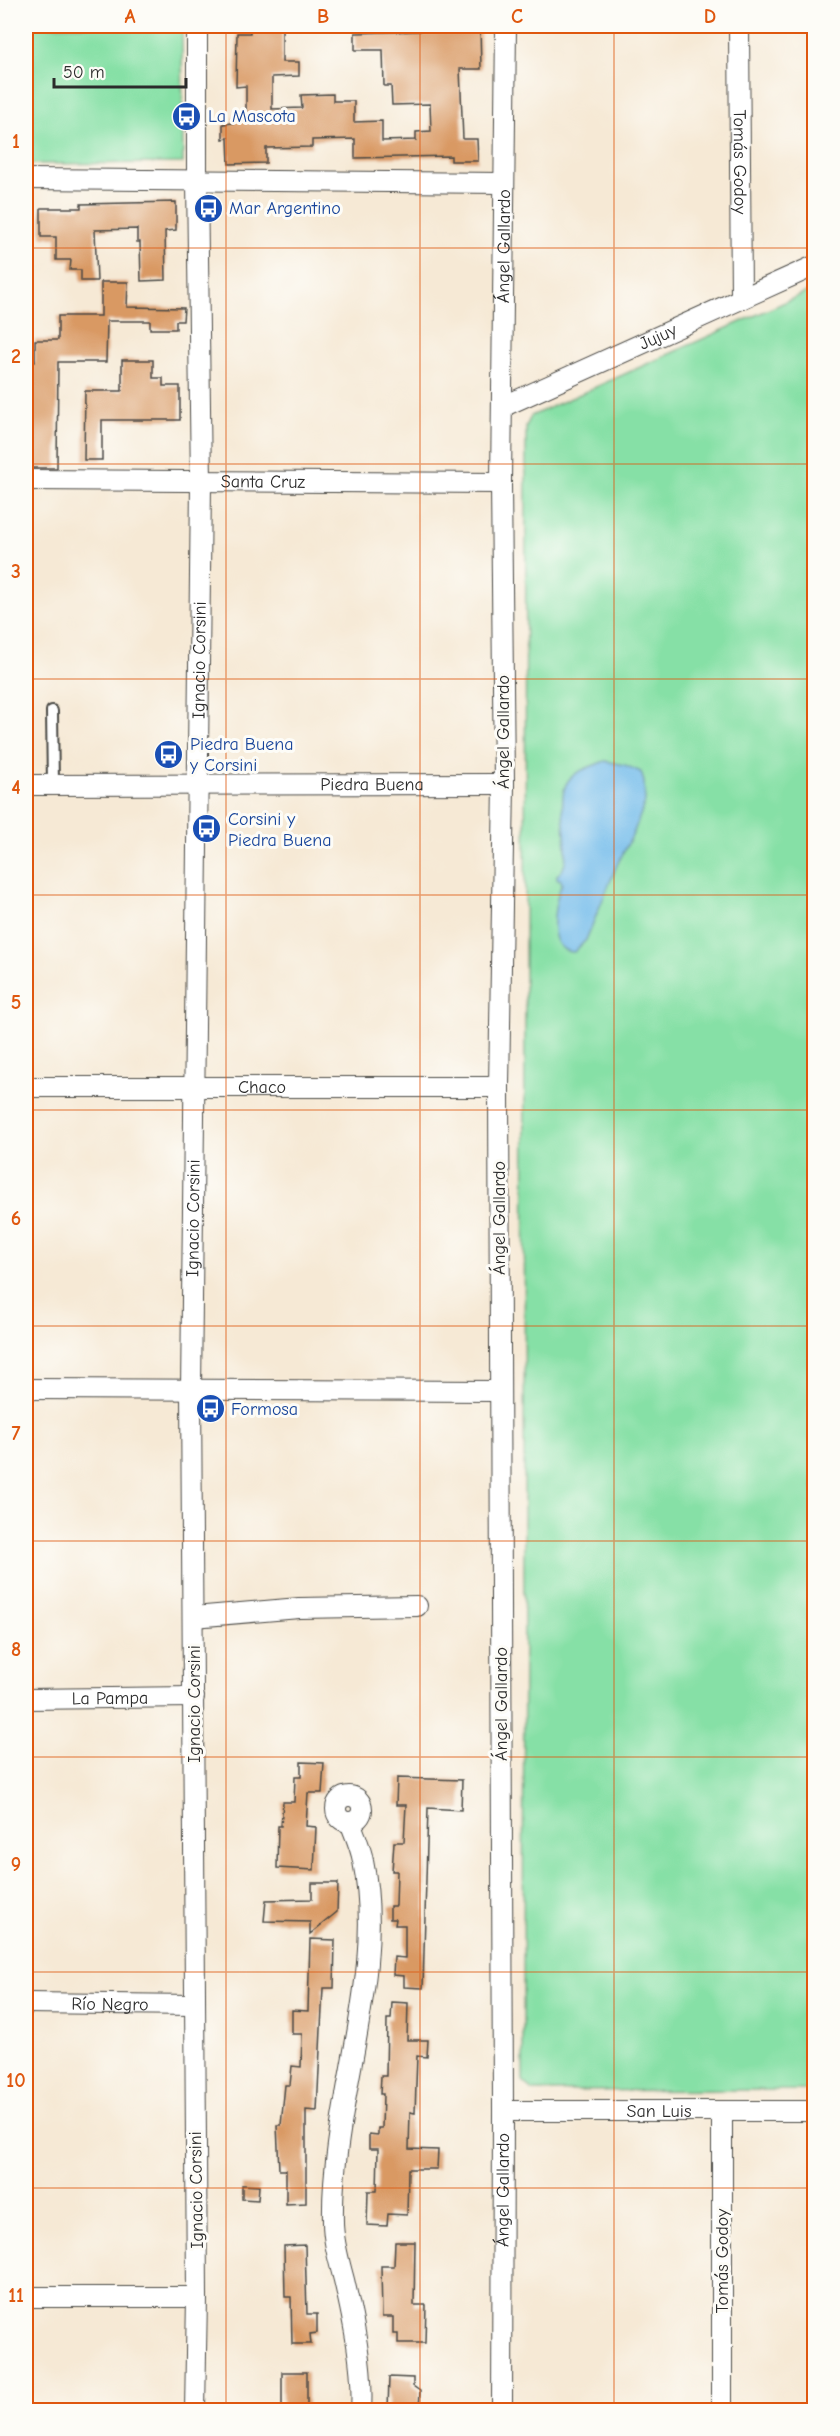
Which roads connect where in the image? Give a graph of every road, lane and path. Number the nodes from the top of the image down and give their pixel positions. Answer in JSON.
{"nodes":[{"id":1,"x":197,"y":26,"type":"edge"},
{"id":2,"x":739,"y":26,"type":"edge"},
{"id":3,"x":510,"y":27,"type":"edge"},
{"id":4,"x":26,"y":179,"type":"edge"},
{"id":5,"x":197,"y":180,"type":"junction"},
{"id":6,"x":503,"y":183,"type":"junction"},
{"id":7,"x":814,"y":266,"type":"edge"},
{"id":8,"x":741,"y":300,"type":"junction"},
{"id":9,"x":502,"y":407,"type":"junction"},
{"id":10,"x":26,"y":480,"type":"edge"},
{"id":11,"x":201,"y":483,"type":"junction"},
{"id":12,"x":501,"y":483,"type":"junction"},
{"id":13,"x":52,"y":711,"type":"dead end"},
{"id":14,"x":504,"y":784,"type":"junction"},
{"id":15,"x":26,"y":785,"type":"edge"},
{"id":16,"x":53,"y":785,"type":"junction"},
{"id":17,"x":196,"y":785,"type":"junction"},
{"id":18,"x":26,"y":1087,"type":"edge"},
{"id":19,"x":499,"y":1087,"type":"junction"},
{"id":20,"x":194,"y":1088,"type":"junction"},
{"id":21,"x":26,"y":1389,"type":"edge"},
{"id":22,"x":191,"y":1390,"type":"junction"},
{"id":23,"x":500,"y":1391,"type":"junction"},
{"id":24,"x":417,"y":1606,"type":"dead end"},
{"id":25,"x":194,"y":1617,"type":"junction"},
{"id":26,"x":194,"y":1697,"type":"junction"},
{"id":27,"x":26,"y":1699,"type":"edge"},
{"id":28,"x":350,"y":1822,"type":"dead end"},
{"id":29,"x":26,"y":2003,"type":"edge"},
{"id":30,"x":194,"y":2005,"type":"junction"},
{"id":31,"x":503,"y":2111,"type":"junction"},
{"id":32,"x":722,"y":2111,"type":"junction"},
{"id":33,"x":814,"y":2111,"type":"edge"},
{"id":34,"x":26,"y":2297,"type":"edge"},
{"id":35,"x":197,"y":2297,"type":"junction"},
{"id":36,"x":195,"y":2410,"type":"edge"},
{"id":37,"x":361,"y":2410,"type":"edge"},
{"id":38,"x":502,"y":2410,"type":"edge"},
{"id":39,"x":722,"y":2410,"type":"edge"}],
"edges":[{"from":1,"to":5,"type":"street","name":"Ignacio Corsini"},
{"from":2,"to":8,"type":"street","name":"Tomás Godoy"},
{"from":3,"to":6,"type":"street","name":"Ángel Gallardo"},
{"from":4,"to":5,"type":"street"},
{"from":5,"to":6,"type":"street"},
{"from":5,"to":11,"type":"street","name":"Ignacio Corsini"},
{"from":6,"to":9,"type":"street","name":"Ángel Gallardo"},
{"from":7,"to":8,"type":"street","name":"Jujuy"},
{"from":8,"to":9,"type":"street","name":"Jujuy"},
{"from":9,"to":12,"type":"street","name":"Ángel Gallardo"},
{"from":10,"to":11,"type":"street","name":"Santa Cruz"},
{"from":11,"to":12,"type":"street","name":"Santa Cruz"},
{"from":11,"to":17,"type":"street","name":"Ignacio Corsini"},
{"from":12,"to":14,"type":"street","name":"Ángel Gallardo"},
{"from":13,"to":16,"type":"lane"},
{"from":14,"to":17,"type":"street","name":"Piedra Buena"},
{"from":14,"to":19,"type":"street","name":"Ángel Gallardo"},
{"from":15,"to":16,"type":"street","name":"Piedra Buena"},
{"from":16,"to":17,"type":"street","name":"Piedra Buena"},
{"from":17,"to":20,"type":"street","name":"Ignacio Corsini"},
{"from":18,"to":20,"type":"street","name":"Chaco"},
{"from":19,"to":20,"type":"street","name":"Chaco"},
{"from":19,"to":23,"type":"street","name":"Ángel Gallardo"},
{"from":20,"to":22,"type":"street","name":"Ignacio Corsini"},
{"from":21,"to":22,"type":"street"},
{"from":22,"to":23,"type":"street"},
{"from":22,"to":25,"type":"street","name":"Ignacio Corsini"},
{"from":23,"to":31,"type":"street","name":"Ángel Gallardo"},
{"from":24,"to":25,"type":"street"},
{"from":25,"to":26,"type":"street","name":"Ignacio Corsini"},
{"from":26,"to":27,"type":"street","name":"La Pampa"},
{"from":26,"to":30,"type":"street","name":"Ignacio Corsini"},
{"from":28,"to":37,"type":"street"},
{"from":29,"to":30,"type":"street","name":"Río Negro"},
{"from":30,"to":35,"type":"street","name":"Ignacio Corsini"},
{"from":31,"to":32,"type":"street","name":"San Luis"},
{"from":31,"to":38,"type":"street","name":"Ángel Gallardo"},
{"from":32,"to":33,"type":"street","name":"San Luis"},
{"from":32,"to":39,"type":"street","name":"Tomás Godoy"},
{"from":34,"to":35,"type":"street"},
{"from":35,"to":36,"type":"street","name":"Ignacio Corsini"}]}
